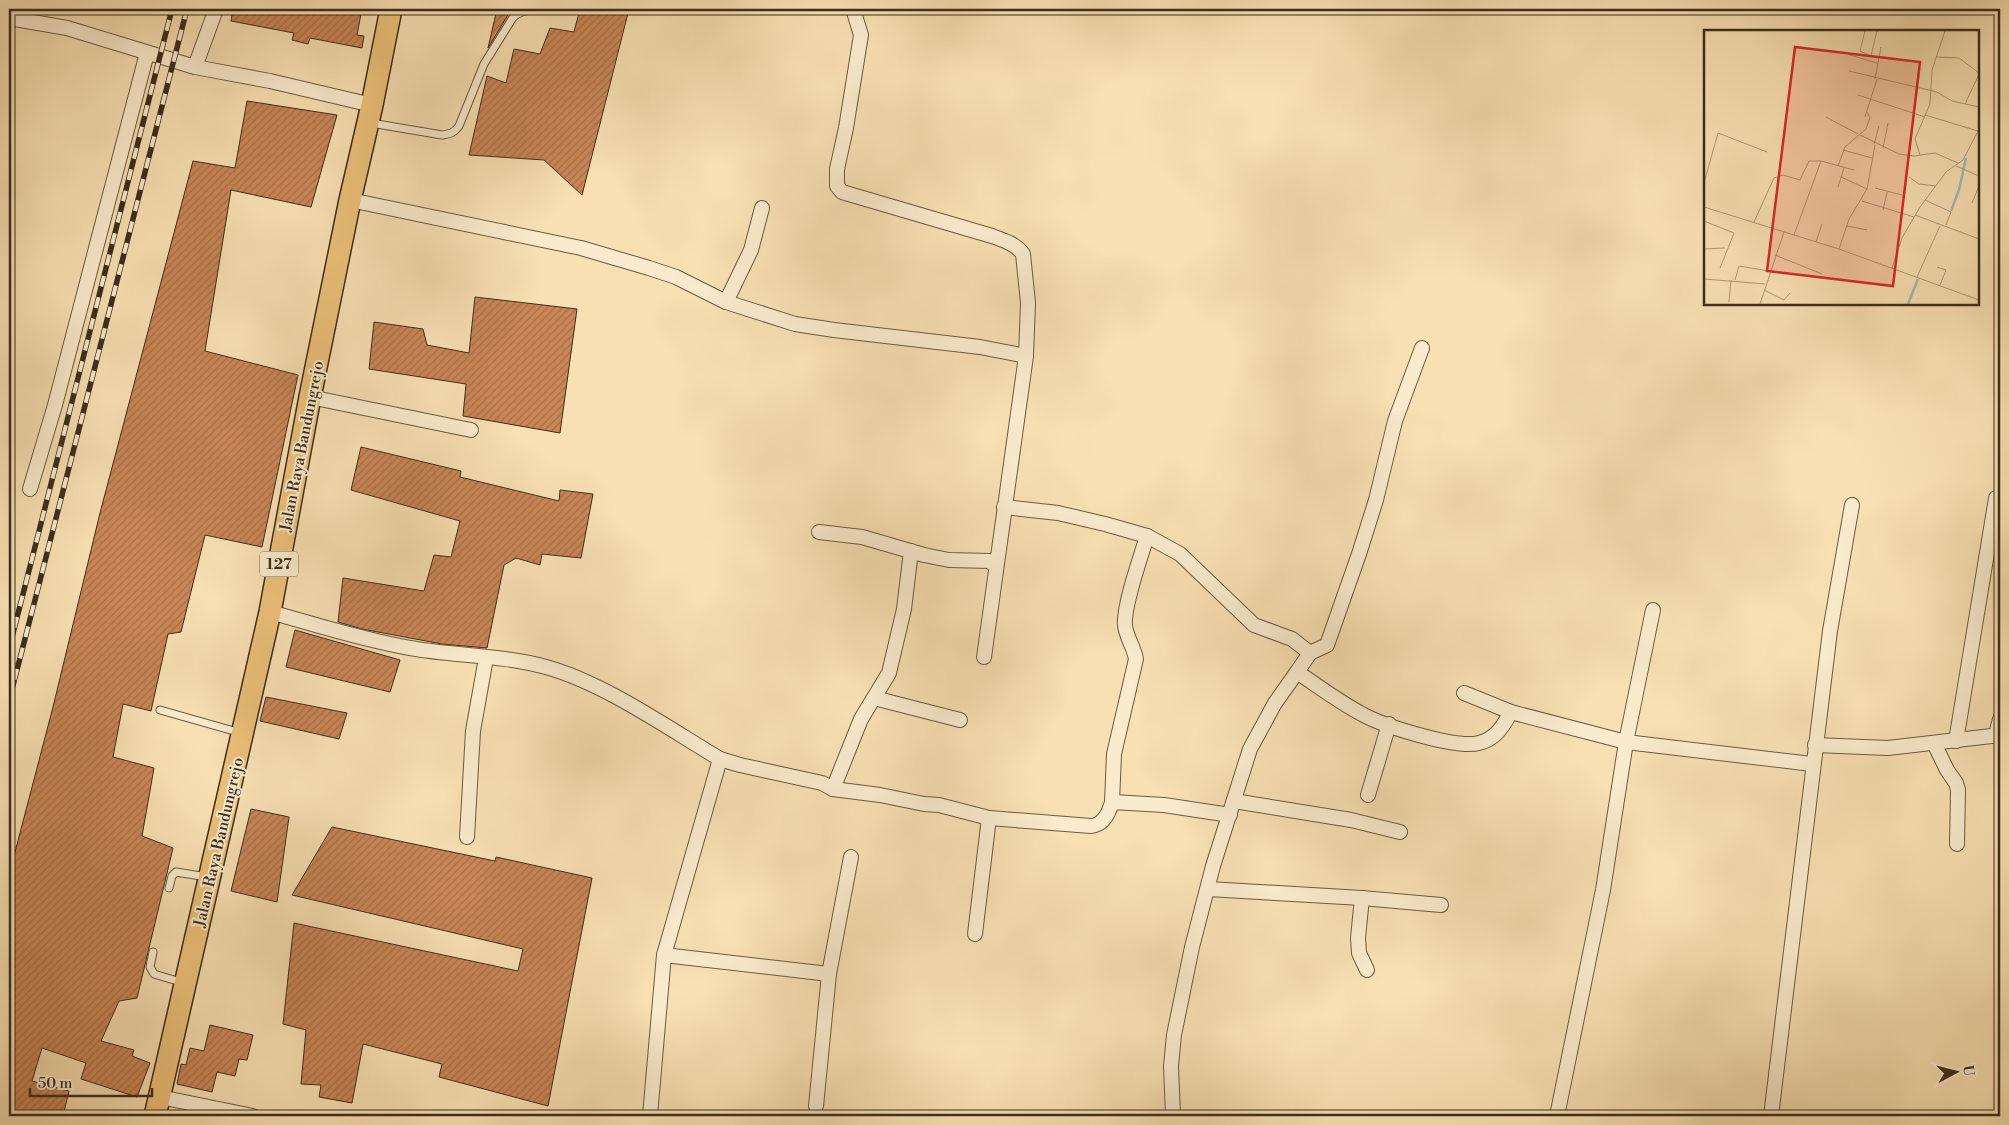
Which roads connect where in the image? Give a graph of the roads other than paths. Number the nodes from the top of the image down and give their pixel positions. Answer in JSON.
{"nodes":[{"id":1,"x":216,"y":9,"type":"edge"},
{"id":2,"x":390,"y":9,"type":"edge"},
{"id":3,"x":550,"y":9,"type":"edge"},
{"id":4,"x":853,"y":9,"type":"edge"},
{"id":5,"x":9,"y":18,"type":"edge"},
{"id":6,"x":147,"y":53,"type":"junction"},
{"id":7,"x":195,"y":67,"type":"junction"},
{"id":8,"x":370,"y":113,"type":"junction"},
{"id":9,"x":350,"y":200,"type":"junction"},
{"id":10,"x":762,"y":208,"type":"dead end"},
{"id":11,"x":726,"y":302,"type":"junction"},
{"id":12,"x":1422,"y":348,"type":"dead end"},
{"id":13,"x":1026,"y":356,"type":"junction"},
{"id":14,"x":310,"y":397,"type":"junction"},
{"id":15,"x":471,"y":430,"type":"dead end"},
{"id":16,"x":30,"y":489,"type":"dead end"},
{"id":17,"x":1996,"y":498,"type":"dead end"},
{"id":18,"x":1852,"y":505,"type":"dead end"},
{"id":19,"x":1004,"y":507,"type":"junction"},
{"id":20,"x":820,"y":532,"type":"dead end"},
{"id":21,"x":1147,"y":536,"type":"junction"},
{"id":22,"x":911,"y":551,"type":"junction"},
{"id":23,"x":995,"y":566,"type":"junction"},
{"id":24,"x":1653,"y":610,"type":"dead end"},
{"id":25,"x":270,"y":612,"type":"junction"},
{"id":26,"x":1310,"y":653,"type":"junction"},
{"id":27,"x":984,"y":657,"type":"dead end"},
{"id":28,"x":486,"y":658,"type":"junction"},
{"id":29,"x":1298,"y":672,"type":"junction"},
{"id":30,"x":1464,"y":693,"type":"dead end"},
{"id":31,"x":874,"y":698,"type":"junction"},
{"id":32,"x":160,"y":710,"type":"dead end"},
{"id":33,"x":1511,"y":712,"type":"junction"},
{"id":34,"x":2000,"y":719,"type":"edge"},
{"id":35,"x":960,"y":720,"type":"dead end"},
{"id":36,"x":1389,"y":724,"type":"junction"},
{"id":37,"x":243,"y":733,"type":"junction"},
{"id":38,"x":1998,"y":735,"type":"edge"},
{"id":39,"x":1956,"y":741,"type":"junction"},
{"id":40,"x":1626,"y":742,"type":"junction"},
{"id":41,"x":1934,"y":743,"type":"junction"},
{"id":42,"x":1815,"y":745,"type":"junction"},
{"id":43,"x":720,"y":759,"type":"junction"},
{"id":44,"x":1812,"y":764,"type":"junction"},
{"id":45,"x":833,"y":789,"type":"junction"},
{"id":46,"x":1368,"y":795,"type":"dead end"},
{"id":47,"x":1112,"y":802,"type":"junction"},
{"id":48,"x":1232,"y":808,"type":"junction"},
{"id":49,"x":989,"y":818,"type":"junction"},
{"id":50,"x":1400,"y":832,"type":"dead end"},
{"id":51,"x":467,"y":837,"type":"dead end"},
{"id":52,"x":1957,"y":844,"type":"dead end"},
{"id":53,"x":852,"y":857,"type":"dead end"},
{"id":54,"x":210,"y":877,"type":"junction"},
{"id":55,"x":169,"y":888,"type":"dead end"},
{"id":56,"x":1208,"y":889,"type":"junction"},
{"id":57,"x":1362,"y":898,"type":"junction"},
{"id":58,"x":1441,"y":905,"type":"dead end"},
{"id":59,"x":975,"y":934,"type":"dead end"},
{"id":60,"x":154,"y":952,"type":"dead end"},
{"id":61,"x":664,"y":955,"type":"junction"},
{"id":62,"x":1367,"y":970,"type":"dead end"},
{"id":63,"x":829,"y":974,"type":"junction"},
{"id":64,"x":186,"y":983,"type":"junction"},
{"id":65,"x":816,"y":1106,"type":"dead end"},
{"id":66,"x":158,"y":1107,"type":"edge"},
{"id":67,"x":253,"y":1116,"type":"edge"},
{"id":68,"x":650,"y":1116,"type":"edge"},
{"id":69,"x":1173,"y":1116,"type":"edge"},
{"id":70,"x":1557,"y":1116,"type":"edge"},
{"id":71,"x":1770,"y":1116,"type":"edge"}],
"edges":[{"from":1,"to":7,"type":"street"},
{"from":2,"to":8,"type":"main road","name":"Jalan Raya Bandungrejo","number":"127"},
{"from":3,"to":8,"type":"lane"},
{"from":4,"to":13,"type":"street"},
{"from":5,"to":6,"type":"street"},
{"from":6,"to":7,"type":"street"},
{"from":6,"to":16,"type":"street"},
{"from":7,"to":8,"type":"street"},
{"from":8,"to":9,"type":"main road","name":"Jalan Raya Bandungrejo","number":"127"},
{"from":9,"to":11,"type":"street"},
{"from":9,"to":14,"type":"main road","name":"Jalan Raya Bandungrejo","number":"127"},
{"from":10,"to":11,"type":"street"},
{"from":11,"to":13,"type":"street"},
{"from":12,"to":26,"type":"street"},
{"from":13,"to":19,"type":"street"},
{"from":14,"to":15,"type":"street"},
{"from":14,"to":25,"type":"main road","name":"Jalan Raya Bandungrejo","number":"127"},
{"from":17,"to":39,"type":"street"},
{"from":18,"to":42,"type":"street"},
{"from":19,"to":21,"type":"street"},
{"from":19,"to":23,"type":"street"},
{"from":20,"to":22,"type":"street"},
{"from":21,"to":26,"type":"street"},
{"from":21,"to":47,"type":"street"},
{"from":22,"to":23,"type":"street"},
{"from":22,"to":31,"type":"street"},
{"from":23,"to":27,"type":"street"},
{"from":24,"to":40,"type":"street"},
{"from":25,"to":28,"type":"street"},
{"from":25,"to":37,"type":"main road","name":"Jalan Raya Bandungrejo","number":"127"},
{"from":26,"to":29,"type":"street"},
{"from":28,"to":43,"type":"street"},
{"from":28,"to":51,"type":"street"},
{"from":29,"to":36,"type":"street"},
{"from":29,"to":48,"type":"street"},
{"from":30,"to":33,"type":"street"},
{"from":31,"to":35,"type":"street"},
{"from":31,"to":45,"type":"street"},
{"from":32,"to":37,"type":"lane"},
{"from":33,"to":36,"type":"street"},
{"from":33,"to":40,"type":"street"},
{"from":34,"to":38,"type":"street"},
{"from":36,"to":46,"type":"street"},
{"from":37,"to":54,"type":"main road","name":"Jalan Raya Bandungrejo","number":"127"},
{"from":38,"to":39,"type":"street"},
{"from":39,"to":41,"type":"street"},
{"from":40,"to":44,"type":"street"},
{"from":40,"to":70,"type":"street"},
{"from":41,"to":42,"type":"street"},
{"from":41,"to":52,"type":"street"},
{"from":42,"to":44,"type":"street"},
{"from":43,"to":45,"type":"street"},
{"from":43,"to":61,"type":"street"},
{"from":44,"to":71,"type":"street"},
{"from":45,"to":49,"type":"street"},
{"from":47,"to":48,"type":"street"},
{"from":47,"to":49,"type":"street"},
{"from":48,"to":50,"type":"street"},
{"from":48,"to":56,"type":"street"},
{"from":49,"to":59,"type":"street"},
{"from":53,"to":63,"type":"street"},
{"from":54,"to":55,"type":"lane"},
{"from":54,"to":64,"type":"main road","name":"Jalan Raya Bandungrejo","number":"127"},
{"from":56,"to":57,"type":"street"},
{"from":56,"to":69,"type":"street"},
{"from":57,"to":58,"type":"street"},
{"from":57,"to":62,"type":"street"},
{"from":60,"to":64,"type":"lane"},
{"from":61,"to":63,"type":"street"},
{"from":61,"to":68,"type":"street"},
{"from":63,"to":65,"type":"street"},
{"from":64,"to":66,"type":"main road","name":"Jalan Raya Bandungrejo","number":"127"},
{"from":66,"to":67,"type":"street"}]}
